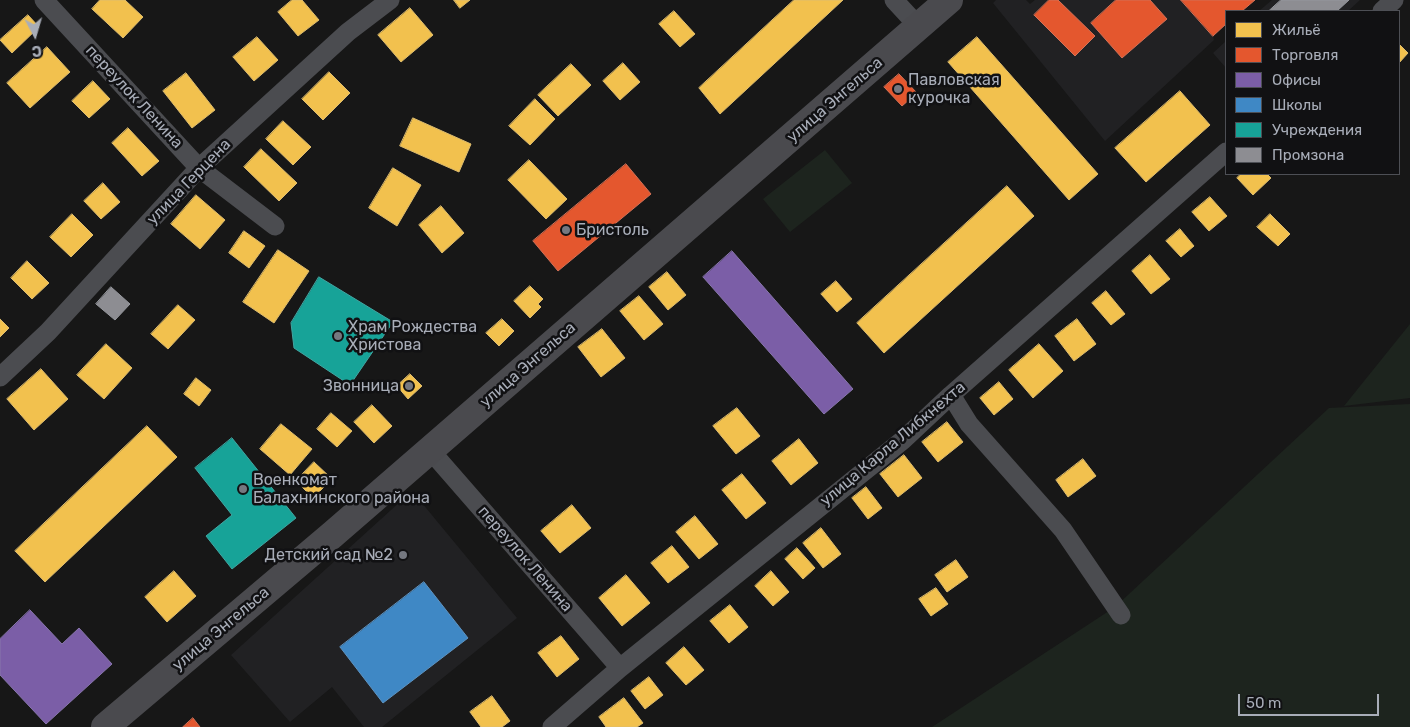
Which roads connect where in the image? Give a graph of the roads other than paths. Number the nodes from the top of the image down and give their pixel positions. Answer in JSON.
{"nodes":[{"id":1,"x":44,"y":0,"type":"edge"},
{"id":2,"x":390,"y":0,"type":"edge"},
{"id":3,"x":894,"y":0,"type":"edge"},
{"id":4,"x":949,"y":0,"type":"edge"},
{"id":5,"x":1394,"y":0,"type":"edge"},
{"id":6,"x":1383,"y":10,"type":"edge"},
{"id":7,"x":919,"y":27,"type":"junction"},
{"id":8,"x":1225,"y":153,"type":"edge"},
{"id":9,"x":200,"y":168,"type":"junction"},
{"id":10,"x":275,"y":226,"type":"dead end"},
{"id":11,"x":0,"y":377,"type":"edge"},
{"id":12,"x":951,"y":395,"type":"junction"},
{"id":13,"x":430,"y":450,"type":"junction"},
{"id":14,"x":1121,"y":615,"type":"dead end"},
{"id":15,"x":620,"y":668,"type":"junction"},
{"id":16,"x":105,"y":727,"type":"edge"},
{"id":17,"x":552,"y":727,"type":"edge"}],
"edges":[{"from":1,"to":9,"type":"street","name":"переулок Ленина"},
{"from":2,"to":9,"type":"street","name":"улица Герцена"},
{"from":3,"to":7,"type":"street"},
{"from":4,"to":7,"type":"main road","name":"улица Энгельса"},
{"from":5,"to":6,"type":"street"},
{"from":7,"to":13,"type":"main road","name":"улица Энгельса"},
{"from":8,"to":12,"type":"street","name":"улица Карла Либкнехта"},
{"from":9,"to":10,"type":"street","name":"переулок Ленина"},
{"from":9,"to":11,"type":"street","name":"улица Герцена"},
{"from":12,"to":14,"type":"street"},
{"from":12,"to":15,"type":"street","name":"улица Карла Либкнехта"},
{"from":13,"to":15,"type":"street","name":"переулок Ленина"},
{"from":13,"to":16,"type":"main road","name":"улица Энгельса"},
{"from":15,"to":17,"type":"street","name":"улица Карла Либкнехта"}]}
